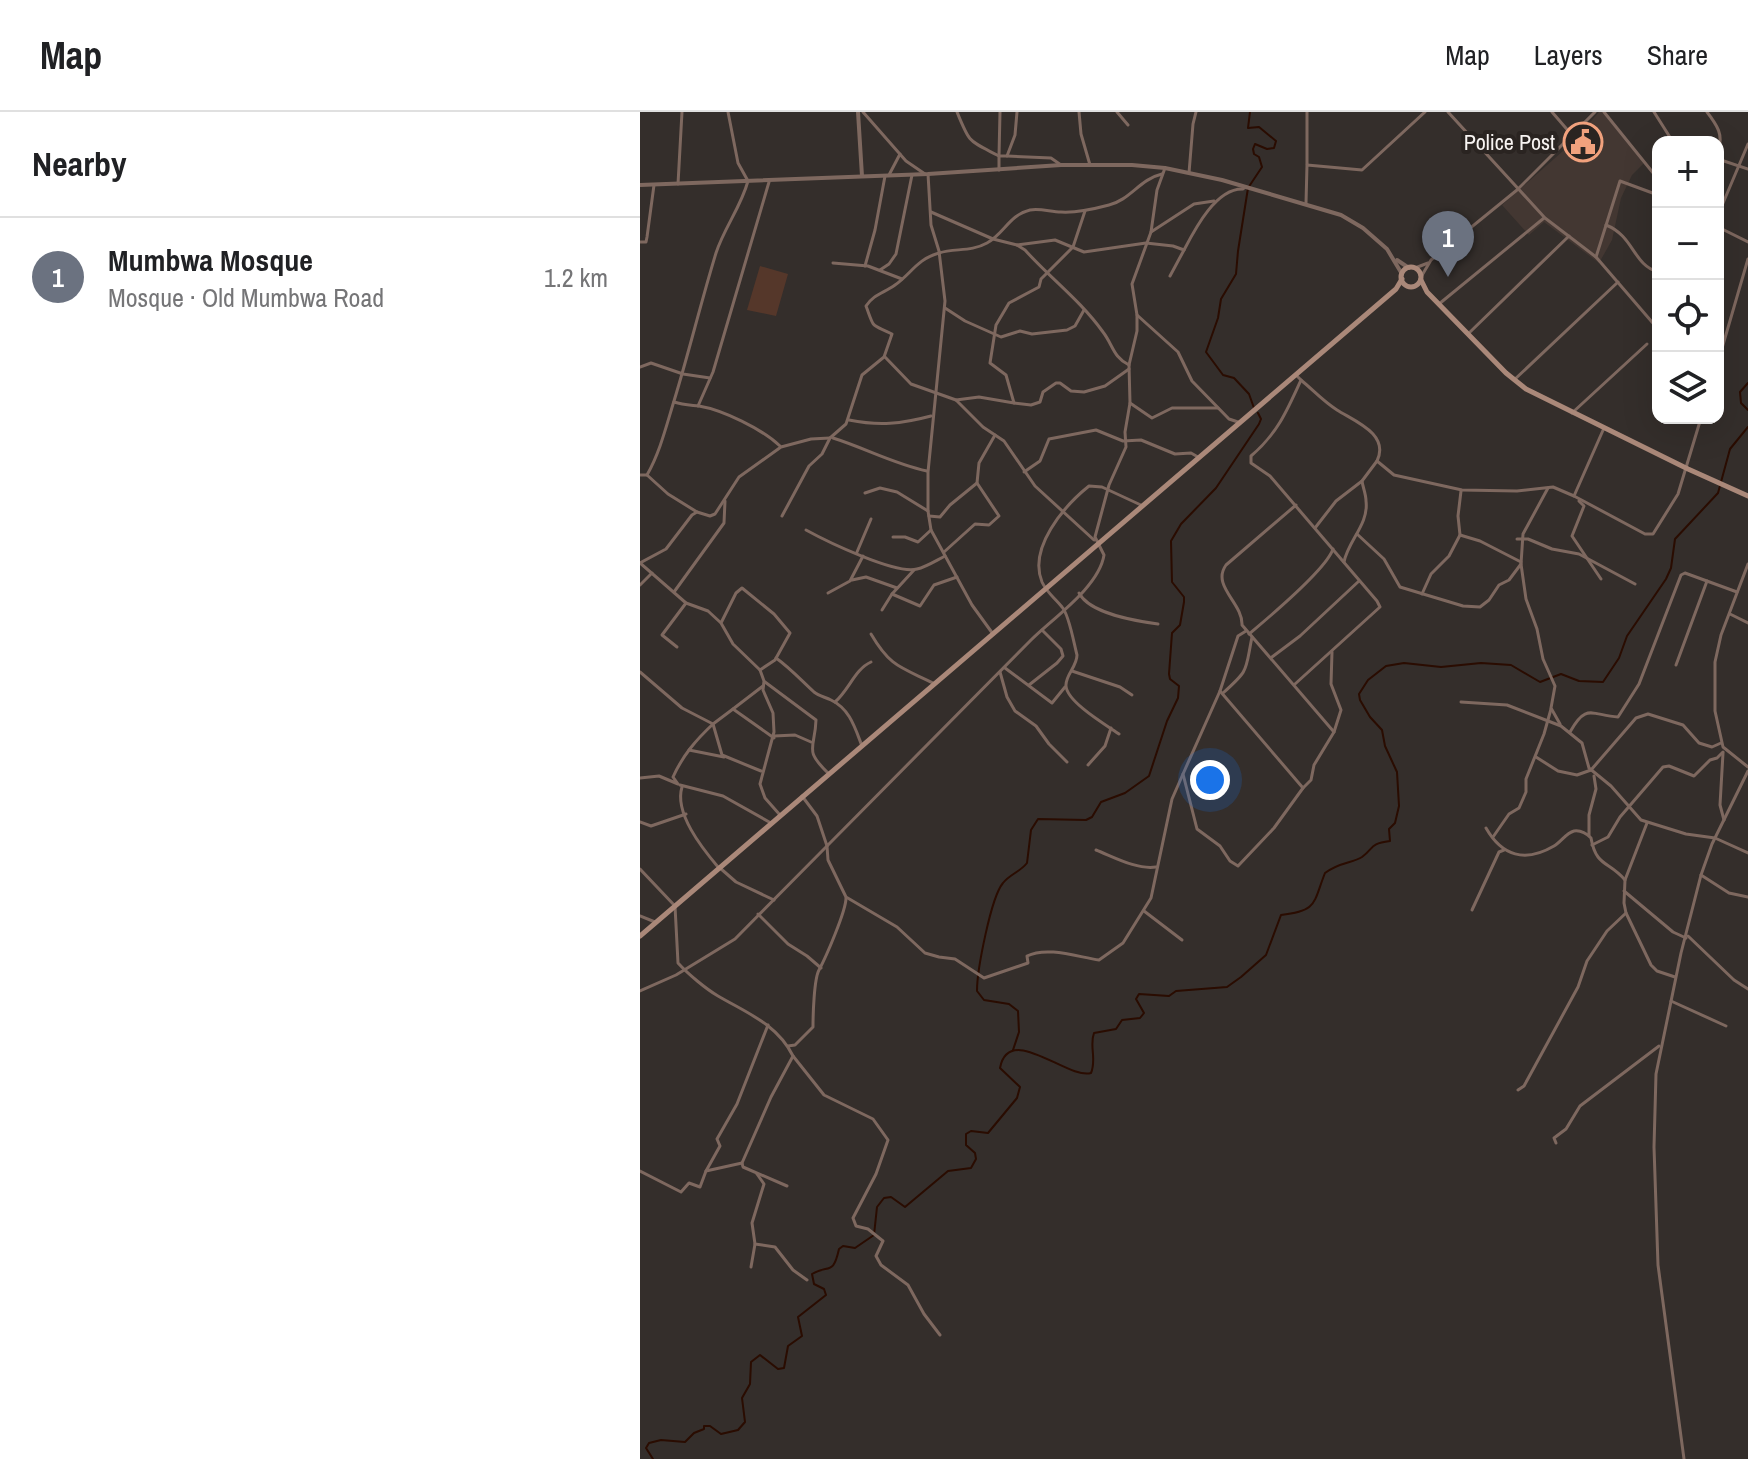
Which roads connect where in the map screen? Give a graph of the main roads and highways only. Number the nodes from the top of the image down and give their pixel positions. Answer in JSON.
{"nodes":[{"id":1,"x":1402,"y":276,"type":"junction"},
{"id":2,"x":1421,"y":278,"type":"junction"},
{"id":3,"x":1411,"y":287,"type":"junction"},
{"id":4,"x":1396,"y":289,"type":"junction"},
{"id":5,"x":1427,"y":292,"type":"junction"},
{"id":6,"x":1748,"y":496,"type":"edge"},
{"id":7,"x":640,"y":936,"type":"edge"}],
"edges":[{"from":1,"to":2,"type":"main road"},
{"from":1,"to":3,"type":"main road"},
{"from":1,"to":4,"type":"main road"},
{"from":2,"to":3,"type":"main road"},
{"from":2,"to":5,"type":"main road"},
{"from":3,"to":4,"type":"main road"},
{"from":3,"to":5,"type":"main road"},
{"from":4,"to":7,"type":"main road"},
{"from":5,"to":6,"type":"main road"}]}
